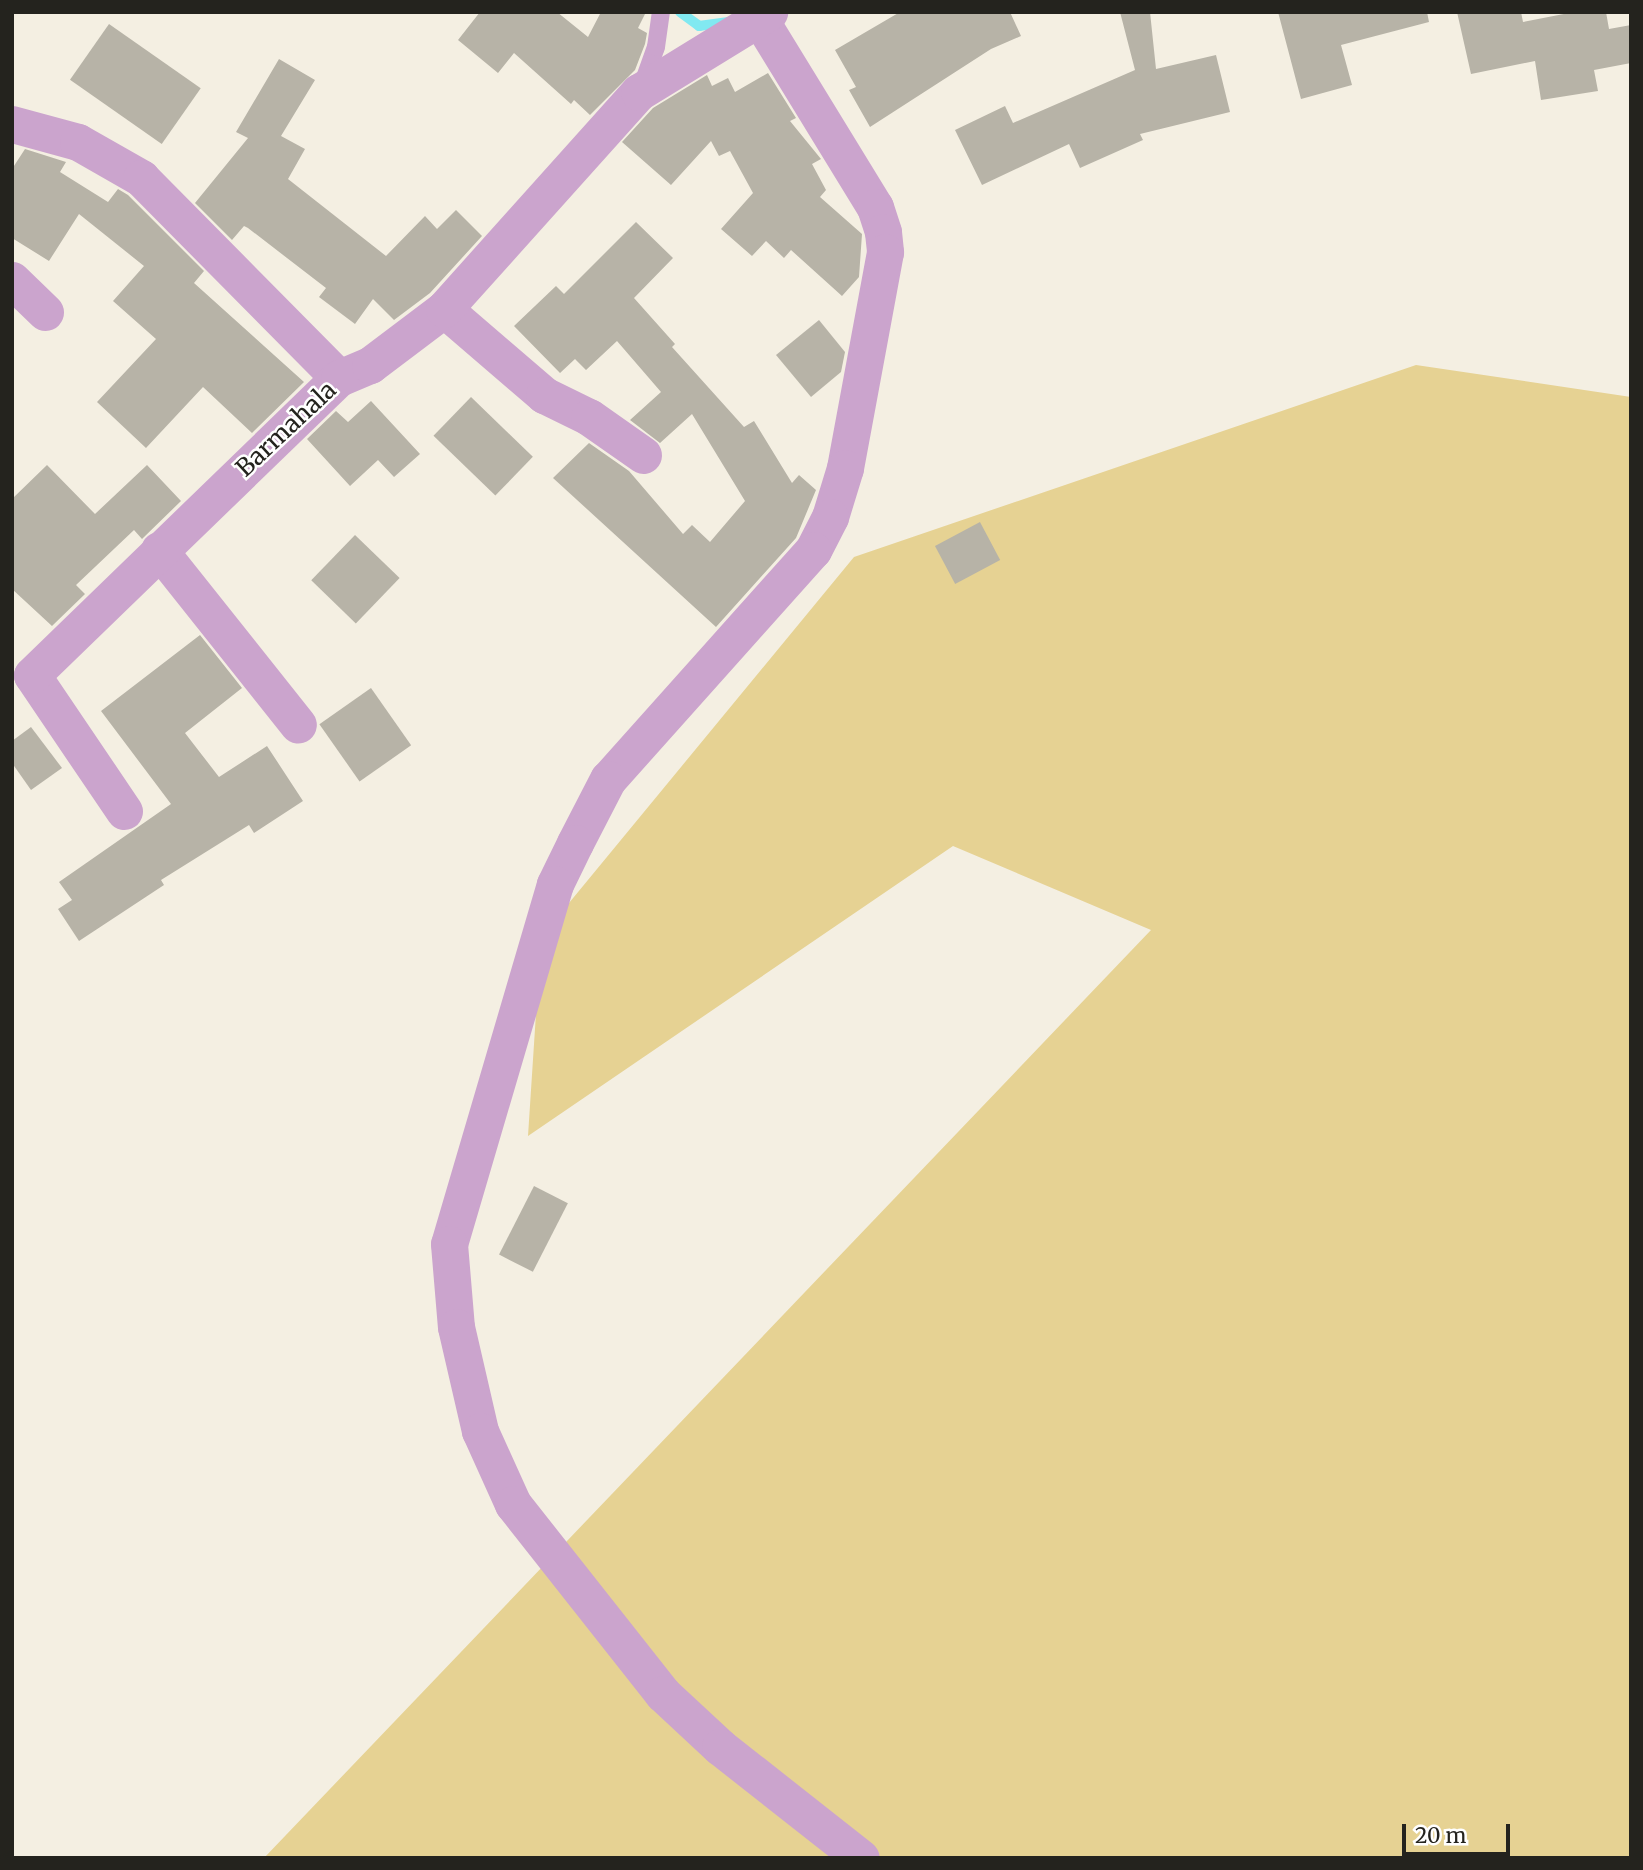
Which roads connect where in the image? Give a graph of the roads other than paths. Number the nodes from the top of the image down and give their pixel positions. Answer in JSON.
{"nodes":[{"id":1,"x":764,"y":15,"type":"edge"},
{"id":2,"x":660,"y":17,"type":"edge"},
{"id":3,"x":639,"y":92,"type":"junction"},
{"id":4,"x":12,"y":124,"type":"edge"},
{"id":5,"x":12,"y":281,"type":"edge"},
{"id":6,"x":444,"y":309,"type":"junction"},
{"id":7,"x":45,"y":312,"type":"dead end"},
{"id":8,"x":339,"y":377,"type":"junction"},
{"id":9,"x":643,"y":455,"type":"dead end"},
{"id":10,"x":159,"y":550,"type":"junction"},
{"id":11,"x":22,"y":663,"type":"edge"},
{"id":12,"x":298,"y":725,"type":"dead end"},
{"id":13,"x":124,"y":811,"type":"dead end"},
{"id":14,"x":861,"y":1858,"type":"edge"}],
"edges":[{"from":1,"to":3,"type":"street","name":"Barmahala"},
{"from":1,"to":14,"type":"street"},
{"from":2,"to":3,"type":"lane"},
{"from":3,"to":6,"type":"street","name":"Barmahala"},
{"from":4,"to":8,"type":"street"},
{"from":5,"to":7,"type":"street"},
{"from":6,"to":8,"type":"street","name":"Barmahala"},
{"from":6,"to":9,"type":"street"},
{"from":8,"to":10,"type":"street","name":"Barmahala"},
{"from":10,"to":11,"type":"street","name":"Barmahala"},
{"from":10,"to":12,"type":"street"},
{"from":11,"to":13,"type":"street","name":"Barmahala"}]}
